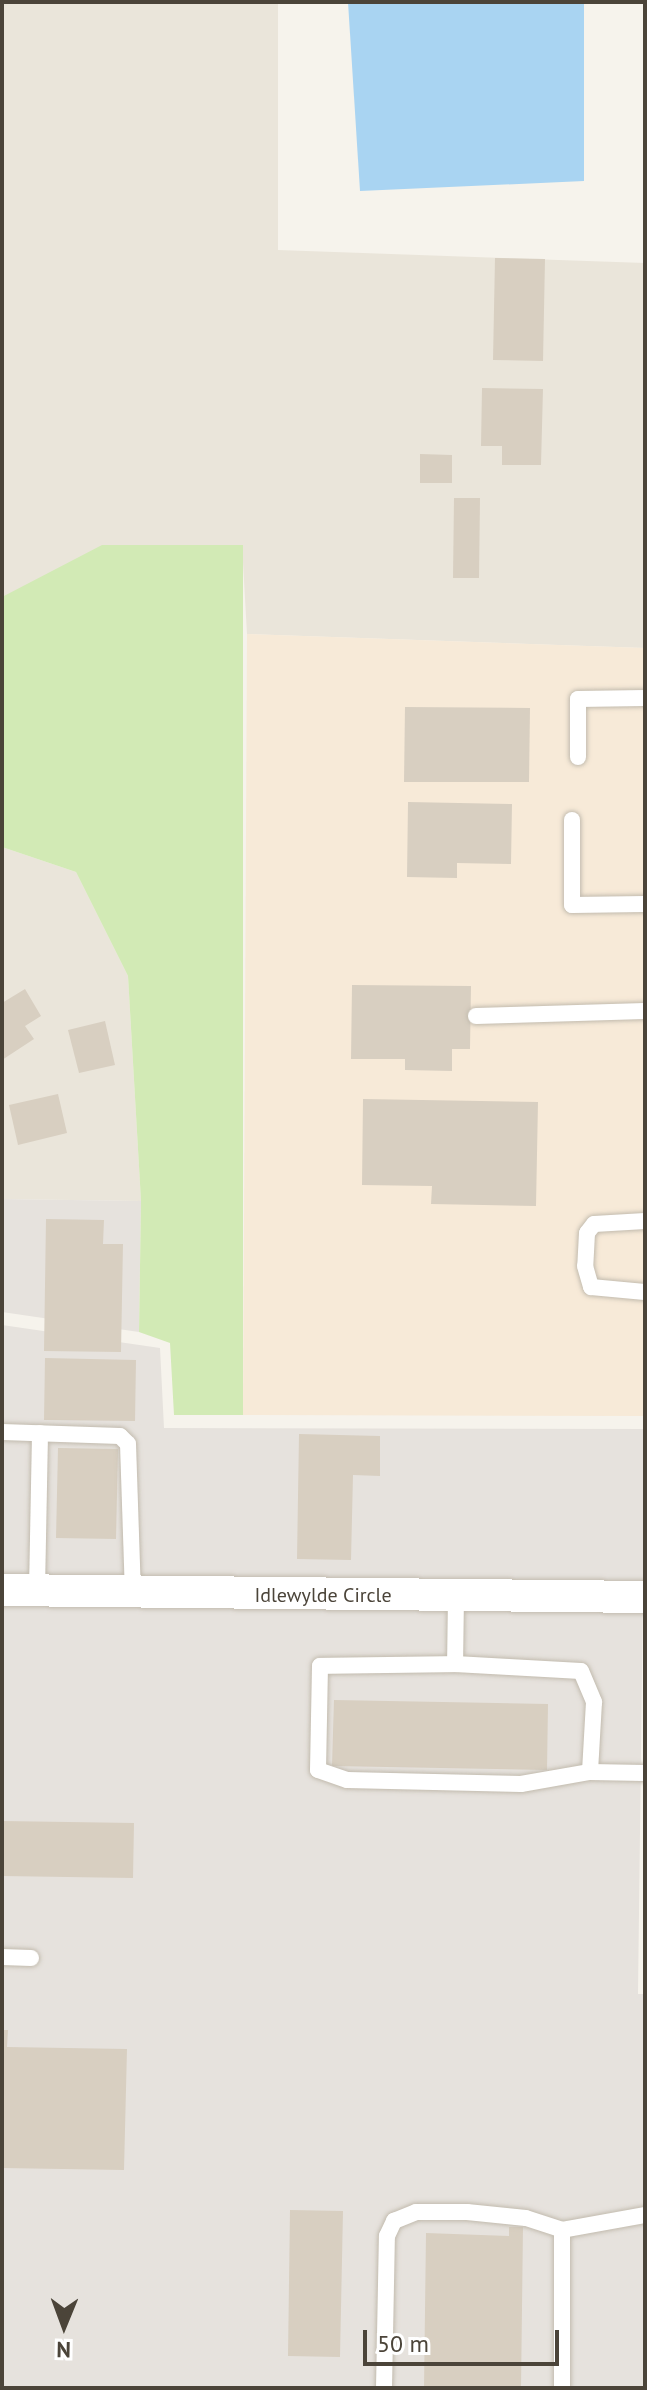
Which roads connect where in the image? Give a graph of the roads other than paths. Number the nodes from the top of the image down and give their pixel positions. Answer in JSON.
{"nodes":[{"id":1,"x":645,"y":698,"type":"edge"},
{"id":2,"x":578,"y":757,"type":"dead end"},
{"id":3,"x":572,"y":820,"type":"dead end"},
{"id":4,"x":645,"y":904,"type":"edge"},
{"id":5,"x":645,"y":1011,"type":"edge"},
{"id":6,"x":476,"y":1016,"type":"dead end"},
{"id":7,"x":645,"y":1221,"type":"edge"},
{"id":8,"x":645,"y":1292,"type":"edge"},
{"id":9,"x":2,"y":1432,"type":"edge"},
{"id":10,"x":40,"y":1433,"type":"junction"},
{"id":11,"x":2,"y":1590,"type":"edge"},
{"id":12,"x":37,"y":1590,"type":"junction"},
{"id":13,"x":133,"y":1593,"type":"junction"},
{"id":14,"x":456,"y":1596,"type":"junction"},
{"id":15,"x":645,"y":1597,"type":"edge"},
{"id":16,"x":455,"y":1664,"type":"junction"},
{"id":17,"x":590,"y":1772,"type":"junction"},
{"id":18,"x":645,"y":1773,"type":"edge"},
{"id":19,"x":2,"y":1957,"type":"edge"},
{"id":20,"x":31,"y":1958,"type":"dead end"},
{"id":21,"x":645,"y":2215,"type":"edge"},
{"id":22,"x":562,"y":2230,"type":"junction"},
{"id":23,"x":384,"y":2388,"type":"edge"},
{"id":24,"x":562,"y":2388,"type":"edge"}],
"edges":[{"from":1,"to":2,"type":"lane"},
{"from":3,"to":4,"type":"lane"},
{"from":5,"to":6,"type":"lane"},
{"from":7,"to":8,"type":"lane"},
{"from":9,"to":10,"type":"lane"},
{"from":10,"to":12,"type":"lane"},
{"from":10,"to":13,"type":"lane"},
{"from":11,"to":12,"type":"street","name":"Idlewylde Circle"},
{"from":12,"to":13,"type":"street","name":"Idlewylde Circle"},
{"from":13,"to":14,"type":"street","name":"Idlewylde Circle"},
{"from":14,"to":15,"type":"street","name":"Idlewylde Circle"},
{"from":14,"to":16,"type":"lane"},
{"from":16,"to":17,"type":"lane"},
{"from":16,"to":17,"type":"lane"},
{"from":17,"to":18,"type":"lane"},
{"from":19,"to":20,"type":"lane"},
{"from":21,"to":22,"type":"lane"},
{"from":22,"to":23,"type":"lane"},
{"from":22,"to":24,"type":"lane"}]}
